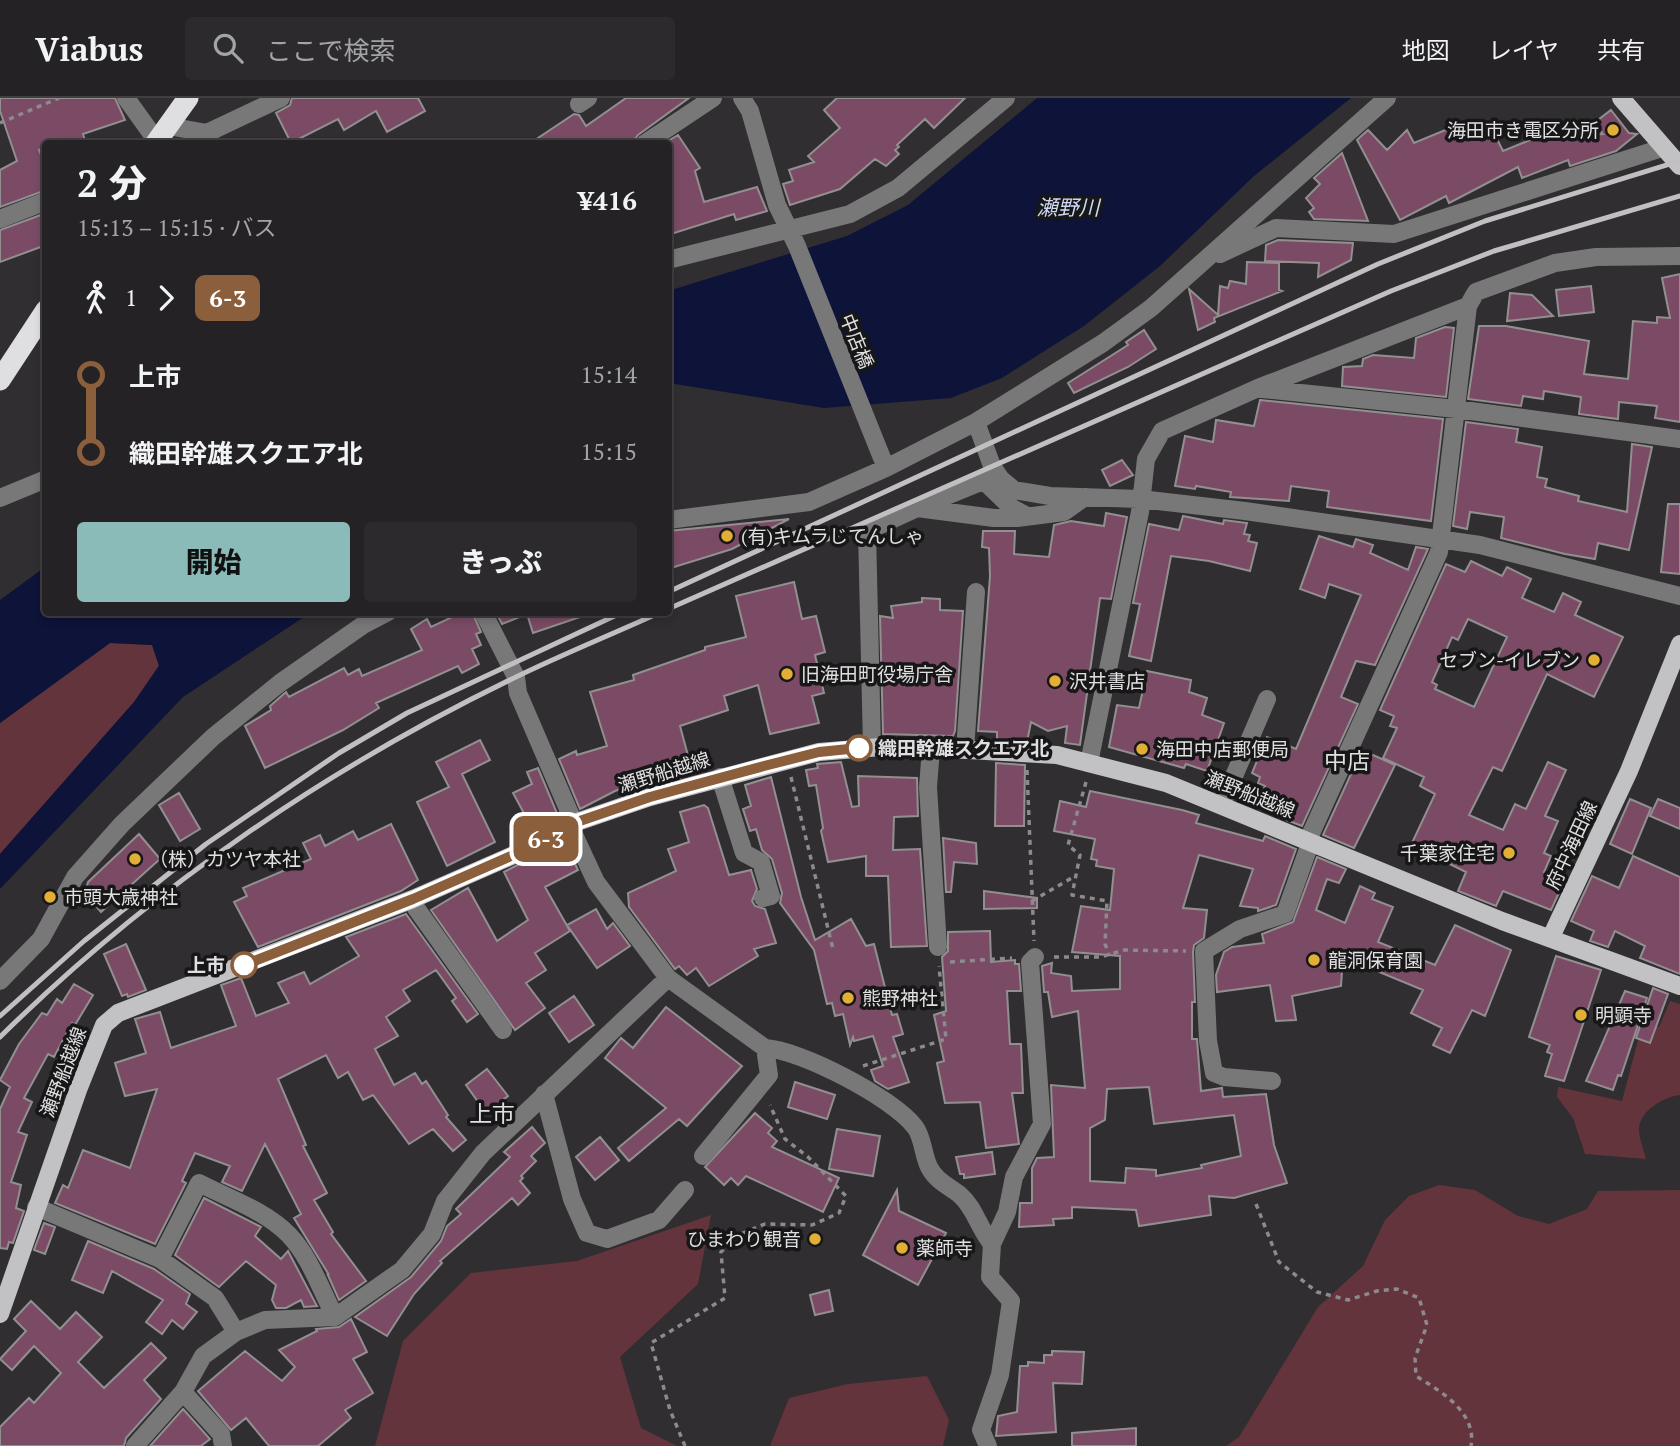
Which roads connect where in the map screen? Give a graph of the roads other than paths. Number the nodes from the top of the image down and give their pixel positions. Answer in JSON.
{"nodes":[{"id":1,"x":126,"y":98,"type":"edge"},
{"id":2,"x":188,"y":98,"type":"edge"},
{"id":3,"x":281,"y":98,"type":"edge"},
{"id":4,"x":713,"y":98,"type":"edge"},
{"id":5,"x":742,"y":98,"type":"edge"},
{"id":6,"x":1006,"y":98,"type":"edge"},
{"id":7,"x":1387,"y":98,"type":"edge"},
{"id":8,"x":1621,"y":98,"type":"edge"},
{"id":9,"x":160,"y":138,"type":"edge"},
{"id":10,"x":650,"y":140,"type":"edge"},
{"id":11,"x":1662,"y":148,"type":"junction"},
{"id":12,"x":1680,"y":166,"type":"edge"},
{"id":13,"x":42,"y":203,"type":"edge"},
{"id":14,"x":0,"y":219,"type":"edge"},
{"id":15,"x":793,"y":238,"type":"junction"},
{"id":16,"x":1680,"y":256,"type":"edge"},
{"id":17,"x":672,"y":259,"type":"edge"},
{"id":18,"x":1203,"y":261,"type":"junction"},
{"id":19,"x":1468,"y":306,"type":"junction"},
{"id":20,"x":42,"y":316,"type":"edge"},
{"id":21,"x":0,"y":380,"type":"edge"},
{"id":22,"x":1258,"y":388,"type":"junction"},
{"id":23,"x":1456,"y":409,"type":"junction"},
{"id":24,"x":976,"y":422,"type":"junction"},
{"id":25,"x":1680,"y":439,"type":"edge"},
{"id":26,"x":886,"y":468,"type":"junction"},
{"id":27,"x":991,"y":478,"type":"junction"},
{"id":28,"x":42,"y":481,"type":"edge"},
{"id":29,"x":1085,"y":497,"type":"junction"},
{"id":30,"x":0,"y":498,"type":"edge"},
{"id":31,"x":1140,"y":499,"type":"junction"},
{"id":32,"x":917,"y":508,"type":"junction"},
{"id":33,"x":1029,"y":516,"type":"junction"},
{"id":34,"x":672,"y":519,"type":"edge"},
{"id":35,"x":1440,"y":540,"type":"junction"},
{"id":36,"x":976,"y":592,"type":"dead end"},
{"id":37,"x":1680,"y":596,"type":"edge"},
{"id":38,"x":380,"y":616,"type":"edge"},
{"id":39,"x":485,"y":616,"type":"edge"},
{"id":40,"x":1680,"y":644,"type":"edge"},
{"id":41,"x":1267,"y":699,"type":"dead end"},
{"id":42,"x":872,"y":747,"type":"junction"},
{"id":43,"x":931,"y":748,"type":"junction"},
{"id":44,"x":965,"y":750,"type":"junction"},
{"id":45,"x":1091,"y":764,"type":"junction"},
{"id":46,"x":720,"y":778,"type":"junction"},
{"id":47,"x":1222,"y":804,"type":"junction"},
{"id":48,"x":572,"y":824,"type":"junction"},
{"id":49,"x":1309,"y":840,"type":"junction"},
{"id":50,"x":763,"y":898,"type":"dead end"},
{"id":51,"x":413,"y":899,"type":"junction"},
{"id":52,"x":1551,"y":937,"type":"junction"},
{"id":53,"x":938,"y":947,"type":"dead end"},
{"id":54,"x":1035,"y":957,"type":"road end"},
{"id":55,"x":668,"y":978,"type":"junction"},
{"id":56,"x":0,"y":981,"type":"edge"},
{"id":57,"x":1680,"y":986,"type":"edge"},
{"id":58,"x":503,"y":1030,"type":"dead end"},
{"id":59,"x":765,"y":1048,"type":"junction"},
{"id":60,"x":1272,"y":1081,"type":"dead end"},
{"id":61,"x":544,"y":1094,"type":"junction"},
{"id":62,"x":703,"y":1156,"type":"dead end"},
{"id":63,"x":685,"y":1190,"type":"dead end"},
{"id":64,"x":36,"y":1207,"type":"junction"},
{"id":65,"x":992,"y":1244,"type":"junction"},
{"id":66,"x":160,"y":1259,"type":"junction"},
{"id":67,"x":0,"y":1314,"type":"edge"},
{"id":68,"x":335,"y":1317,"type":"junction"},
{"id":69,"x":236,"y":1332,"type":"junction"},
{"id":70,"x":183,"y":1392,"type":"junction"},
{"id":71,"x":135,"y":1446,"type":"edge"},
{"id":72,"x":223,"y":1446,"type":"edge"},
{"id":73,"x":988,"y":1446,"type":"edge"}],
"edges":[{"from":1,"to":9,"type":"street"},
{"from":2,"to":9,"type":"highway"},
{"from":3,"to":9,"type":"street"},
{"from":4,"to":10,"type":"street"},
{"from":5,"to":15,"type":"street","name":"中店橋"},
{"from":6,"to":15,"type":"street"},
{"from":7,"to":18,"type":"street"},
{"from":8,"to":11,"type":"main road"},
{"from":11,"to":12,"type":"main road"},
{"from":11,"to":18,"type":"street"},
{"from":13,"to":14,"type":"street"},
{"from":15,"to":17,"type":"street"},
{"from":15,"to":26,"type":"street","name":"中店橋"},
{"from":16,"to":19,"type":"street"},
{"from":18,"to":24,"type":"street"},
{"from":19,"to":22,"type":"street"},
{"from":19,"to":23,"type":"street"},
{"from":20,"to":21,"type":"highway"},
{"from":22,"to":23,"type":"street"},
{"from":22,"to":31,"type":"street"},
{"from":23,"to":25,"type":"street"},
{"from":23,"to":35,"type":"street"},
{"from":24,"to":26,"type":"street"},
{"from":24,"to":27,"type":"street"},
{"from":26,"to":34,"type":"street"},
{"from":27,"to":29,"type":"street"},
{"from":27,"to":32,"type":"street"},
{"from":27,"to":33,"type":"street"},
{"from":28,"to":30,"type":"street"},
{"from":29,"to":31,"type":"street"},
{"from":29,"to":33,"type":"street"},
{"from":31,"to":35,"type":"street"},
{"from":31,"to":45,"type":"street"},
{"from":32,"to":33,"type":"street"},
{"from":32,"to":42,"type":"street"},
{"from":35,"to":37,"type":"street"},
{"from":35,"to":49,"type":"street"},
{"from":36,"to":44,"type":"street"},
{"from":38,"to":56,"type":"street"},
{"from":39,"to":48,"type":"street"},
{"from":40,"to":52,"type":"main road","name":"府中海田線"},
{"from":41,"to":47,"type":"street"},
{"from":42,"to":43,"type":"main road","name":"瀬野船越線"},
{"from":42,"to":46,"type":"main road","name":"瀬野船越線"},
{"from":43,"to":44,"type":"main road","name":"瀬野船越線"},
{"from":43,"to":53,"type":"street"},
{"from":44,"to":45,"type":"main road","name":"瀬野船越線"},
{"from":45,"to":47,"type":"main road","name":"瀬野船越線"},
{"from":46,"to":48,"type":"main road","name":"瀬野船越線"},
{"from":46,"to":50,"type":"street"},
{"from":47,"to":49,"type":"main road","name":"瀬野船越線"},
{"from":48,"to":51,"type":"main road","name":"瀬野船越線"},
{"from":48,"to":55,"type":"street"},
{"from":49,"to":52,"type":"main road","name":"瀬野船越線"},
{"from":49,"to":60,"type":"street"},
{"from":51,"to":58,"type":"street"},
{"from":51,"to":64,"type":"main road","name":"瀬野船越線"},
{"from":52,"to":57,"type":"main road"},
{"from":54,"to":65,"type":"street"},
{"from":55,"to":59,"type":"street"},
{"from":55,"to":61,"type":"street"},
{"from":59,"to":62,"type":"street"},
{"from":59,"to":65,"type":"street"},
{"from":61,"to":63,"type":"street"},
{"from":61,"to":68,"type":"street"},
{"from":64,"to":66,"type":"street"},
{"from":64,"to":67,"type":"main road","name":"瀬野船越線"},
{"from":65,"to":73,"type":"street"},
{"from":66,"to":68,"type":"street"},
{"from":66,"to":69,"type":"street"},
{"from":68,"to":69,"type":"street"},
{"from":69,"to":70,"type":"street"},
{"from":70,"to":71,"type":"street"},
{"from":70,"to":72,"type":"street"}]}
